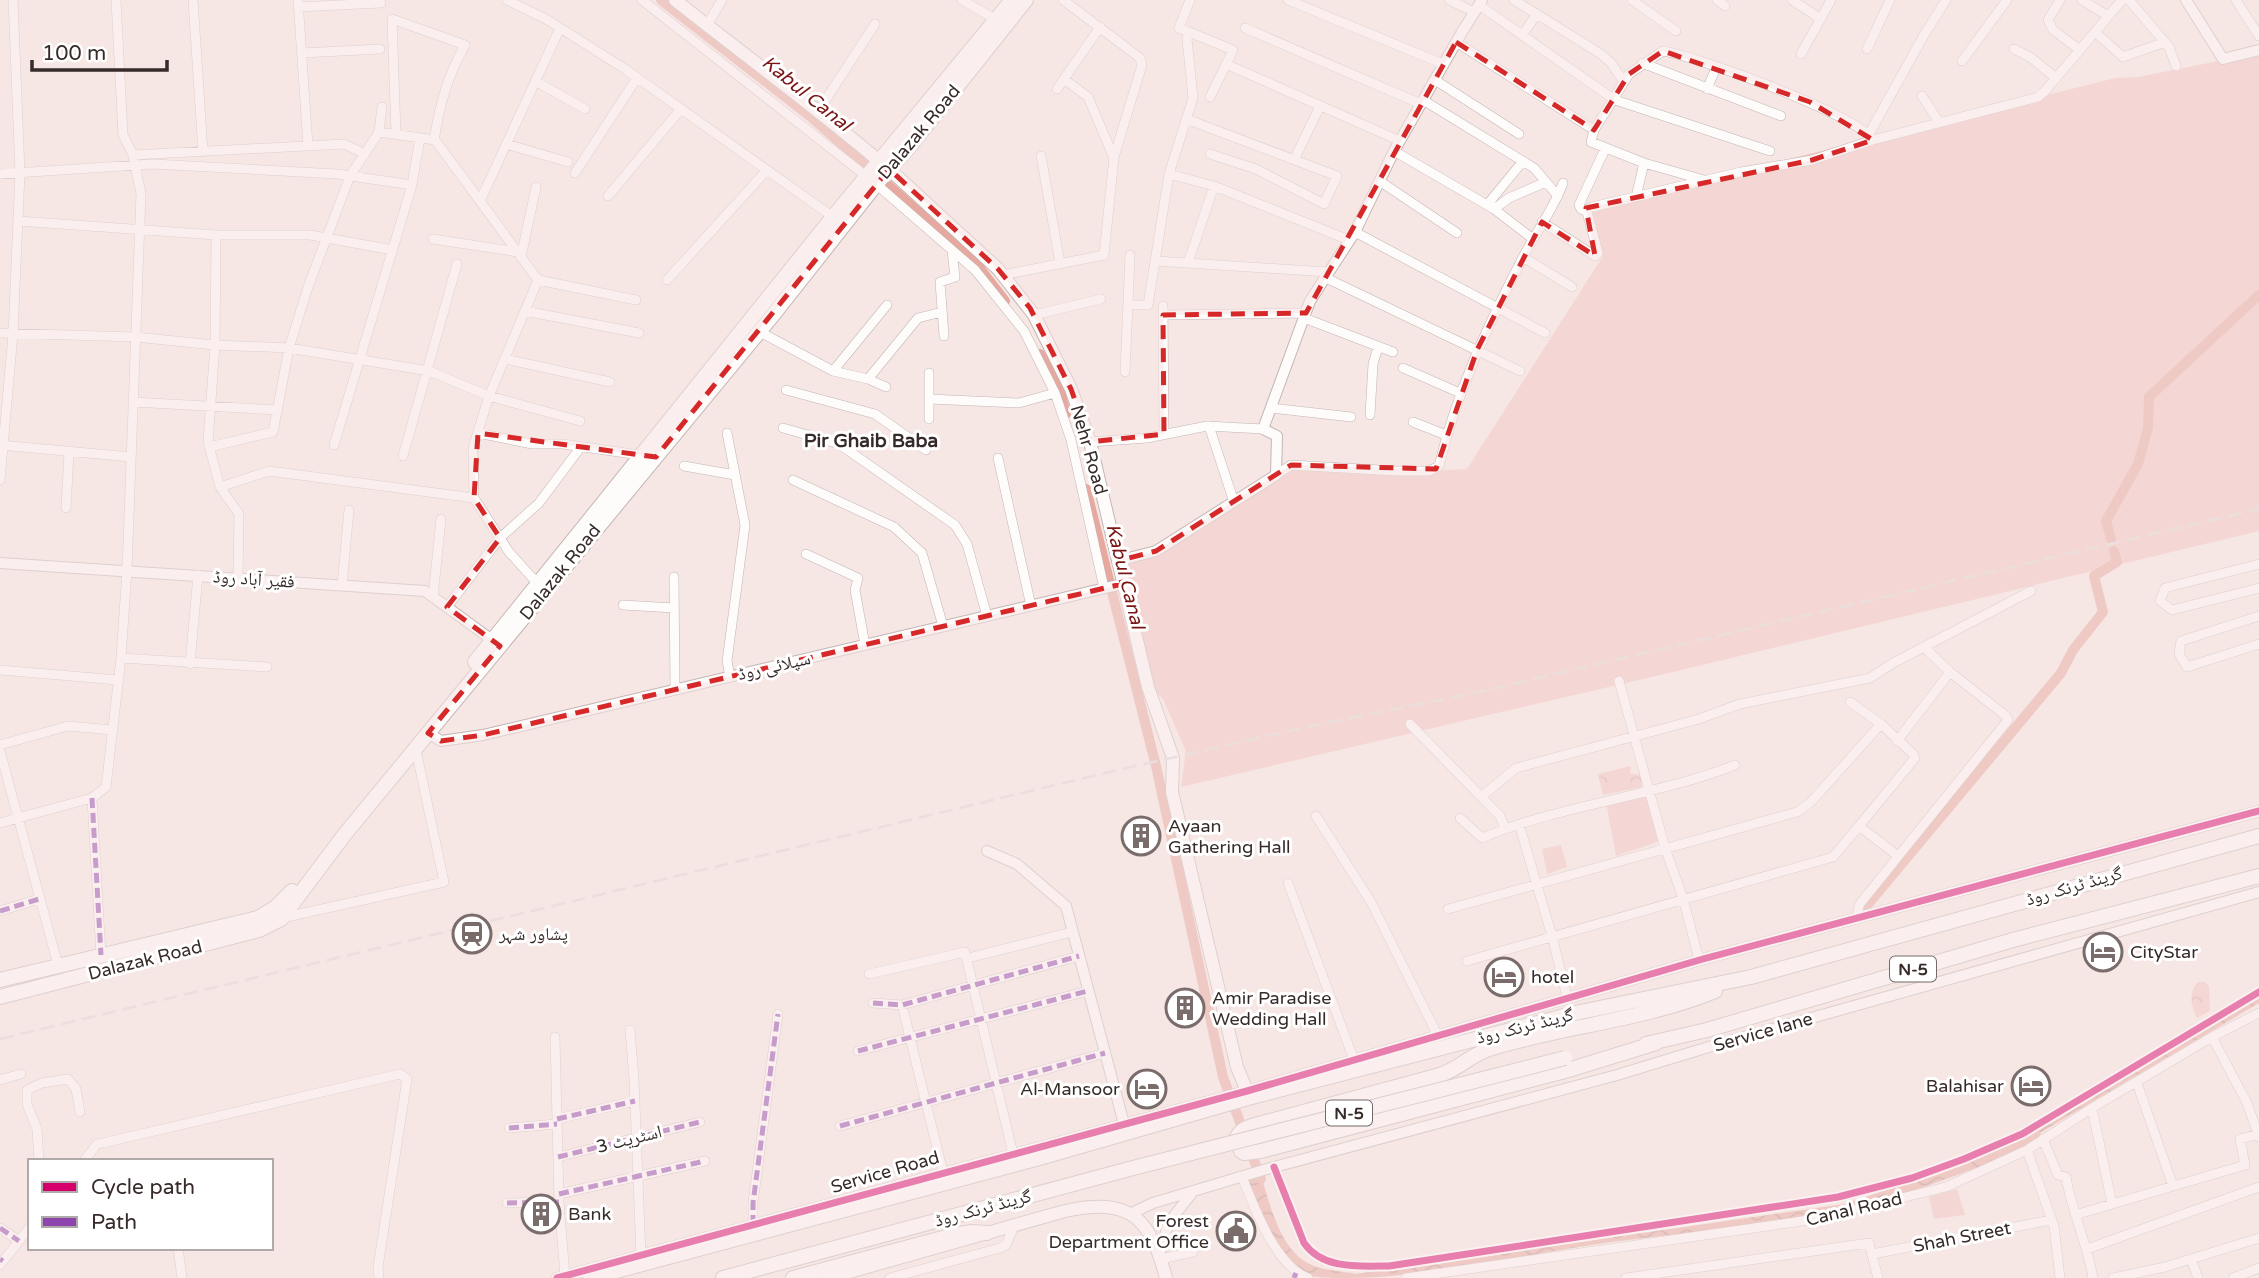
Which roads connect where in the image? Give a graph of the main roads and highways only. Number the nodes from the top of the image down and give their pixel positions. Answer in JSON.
{"nodes":[{"id":1,"x":675,"y":0,"type":"edge"},
{"id":2,"x":1012,"y":0,"type":"edge"},
{"id":3,"x":1026,"y":0,"type":"edge"},
{"id":4,"x":877,"y":173,"type":"junction"},
{"id":5,"x":642,"y":460,"type":"junction"},
{"id":6,"x":528,"y":603,"type":"junction"},
{"id":7,"x":479,"y":664,"type":"junction"},
{"id":8,"x":411,"y":751,"type":"junction"},
{"id":9,"x":2259,"y":836,"type":"edge"},
{"id":10,"x":2259,"y":876,"type":"edge"},
{"id":11,"x":105,"y":954,"type":"junction"},
{"id":12,"x":113,"y":968,"type":"junction"},
{"id":13,"x":1751,"y":977,"type":"junction"},
{"id":14,"x":0,"y":980,"type":"edge"},
{"id":15,"x":0,"y":997,"type":"edge"},
{"id":16,"x":1656,"y":1043,"type":"junction"},
{"id":17,"x":1244,"y":1094,"type":"junction"},
{"id":18,"x":987,"y":1233,"type":"junction"},
{"id":19,"x":590,"y":1278,"type":"edge"},
{"id":20,"x":723,"y":1278,"type":"edge"},
{"id":21,"x":793,"y":1278,"type":"edge"},
{"id":22,"x":828,"y":1278,"type":"edge"},
{"id":23,"x":1166,"y":1278,"type":"edge"}],
"edges":[{"from":1,"to":4,"type":"main road","name":"Nehr Road"},
{"from":2,"to":4,"type":"main road","name":"Dalazak Road"},
{"from":3,"to":4,"type":"main road","name":"Dalazak Road"},
{"from":4,"to":5,"type":"main road","name":"Dalazak Road"},
{"from":4,"to":5,"type":"main road","name":"Dalazak Road"},
{"from":4,"to":17,"type":"main road","name":"Nehr Road"},
{"from":5,"to":6,"type":"main road","name":"Dalazak Road"},
{"from":5,"to":6,"type":"main road","name":"Dalazak Road"},
{"from":6,"to":7,"type":"main road","name":"Dalazak Road"},
{"from":6,"to":7,"type":"main road","name":"Dalazak Road"},
{"from":7,"to":8,"type":"main road","name":"Dalazak Road"},
{"from":8,"to":11,"type":"main road","name":"Dalazak Road"},
{"from":8,"to":12,"type":"main road","name":"Dalazak Road"},
{"from":9,"to":13,"type":"main road","name":"گرینڈ ٹرنک روڈ","number":"N-5"},
{"from":10,"to":16,"type":"main road","name":"گرینڈ ٹرنک روڈ","number":"N-5"},
{"from":11,"to":12,"type":"main road"},
{"from":11,"to":14,"type":"main road","name":"Dalazak Road"},
{"from":12,"to":15,"type":"main road","name":"Dalazak Road"},
{"from":13,"to":16,"type":"main road"},
{"from":13,"to":17,"type":"main road","name":"گرینڈ ٹرنک روڈ","number":"N-5"},
{"from":16,"to":20,"type":"main road","name":"گرینڈ ٹرنک روڈ","number":"N-5","bridge":true},
{"from":17,"to":19,"type":"main road","name":"گرینڈ ٹرنک روڈ","number":"N-5"},
{"from":18,"to":21,"type":"main road"},
{"from":18,"to":22,"type":"main road"},
{"from":18,"to":23,"type":"main road"}]}
